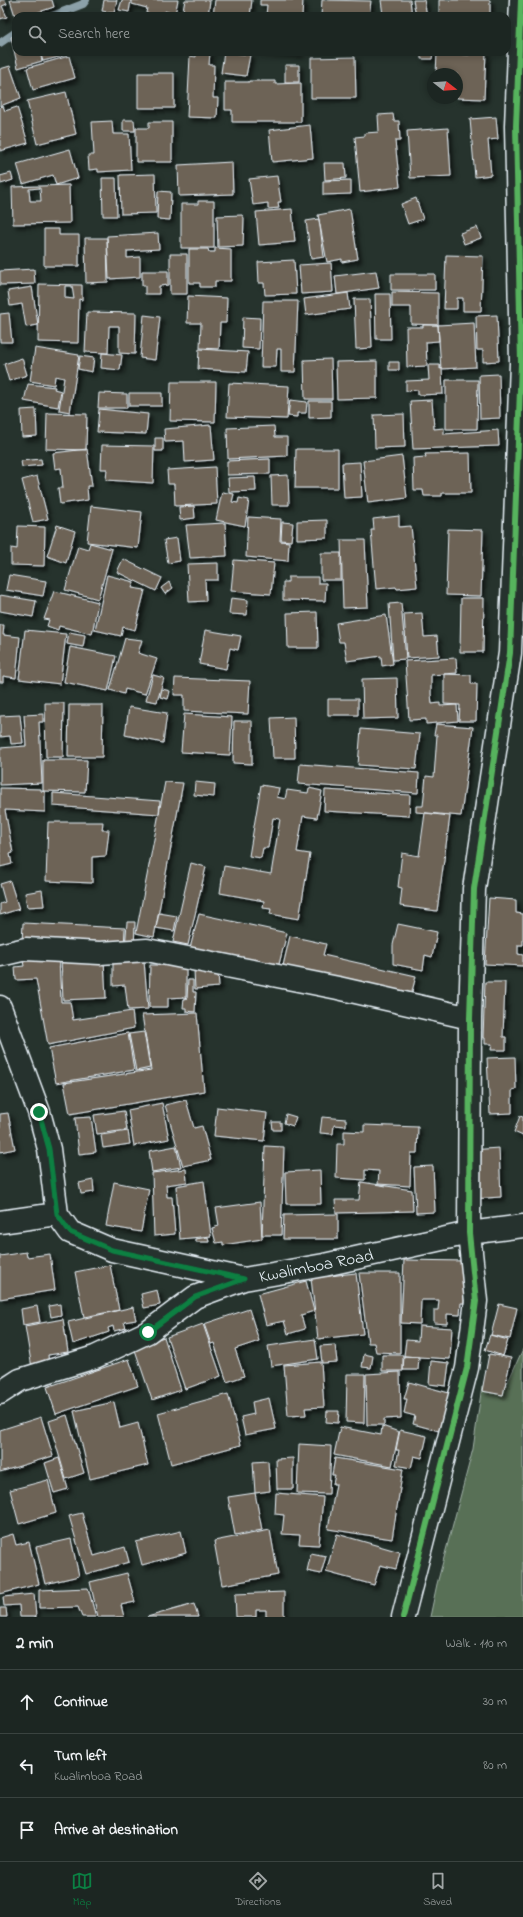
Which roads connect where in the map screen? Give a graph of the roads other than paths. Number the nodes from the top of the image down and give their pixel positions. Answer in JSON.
{"nodes":[{"id":1,"x":521,"y":0,"type":"edge"},
{"id":2,"x":0,"y":955,"type":"edge"},
{"id":3,"x":0,"y":1007,"type":"edge"},
{"id":4,"x":470,"y":1018,"type":"junction"},
{"id":5,"x":57,"y":1214,"type":"junction"},
{"id":6,"x":0,"y":1222,"type":"edge"},
{"id":7,"x":523,"y":1226,"type":"edge"},
{"id":8,"x":470,"y":1233,"type":"junction"},
{"id":9,"x":244,"y":1279,"type":"junction"},
{"id":10,"x":0,"y":1393,"type":"edge"},
{"id":11,"x":403,"y":1617,"type":"edge"}],
"edges":[{"from":1,"to":4,"type":"street"},
{"from":2,"to":4,"type":"street"},
{"from":3,"to":5,"type":"street","name":"Kwalimboa Road"},
{"from":4,"to":8,"type":"street"},
{"from":5,"to":6,"type":"street"},
{"from":5,"to":9,"type":"street","name":"Kwalimboa Road"},
{"from":7,"to":8,"type":"street","name":"Kwalimboa Road"},
{"from":8,"to":9,"type":"street","name":"Kwalimboa Road"},
{"from":8,"to":11,"type":"street"},
{"from":9,"to":10,"type":"street"}]}
